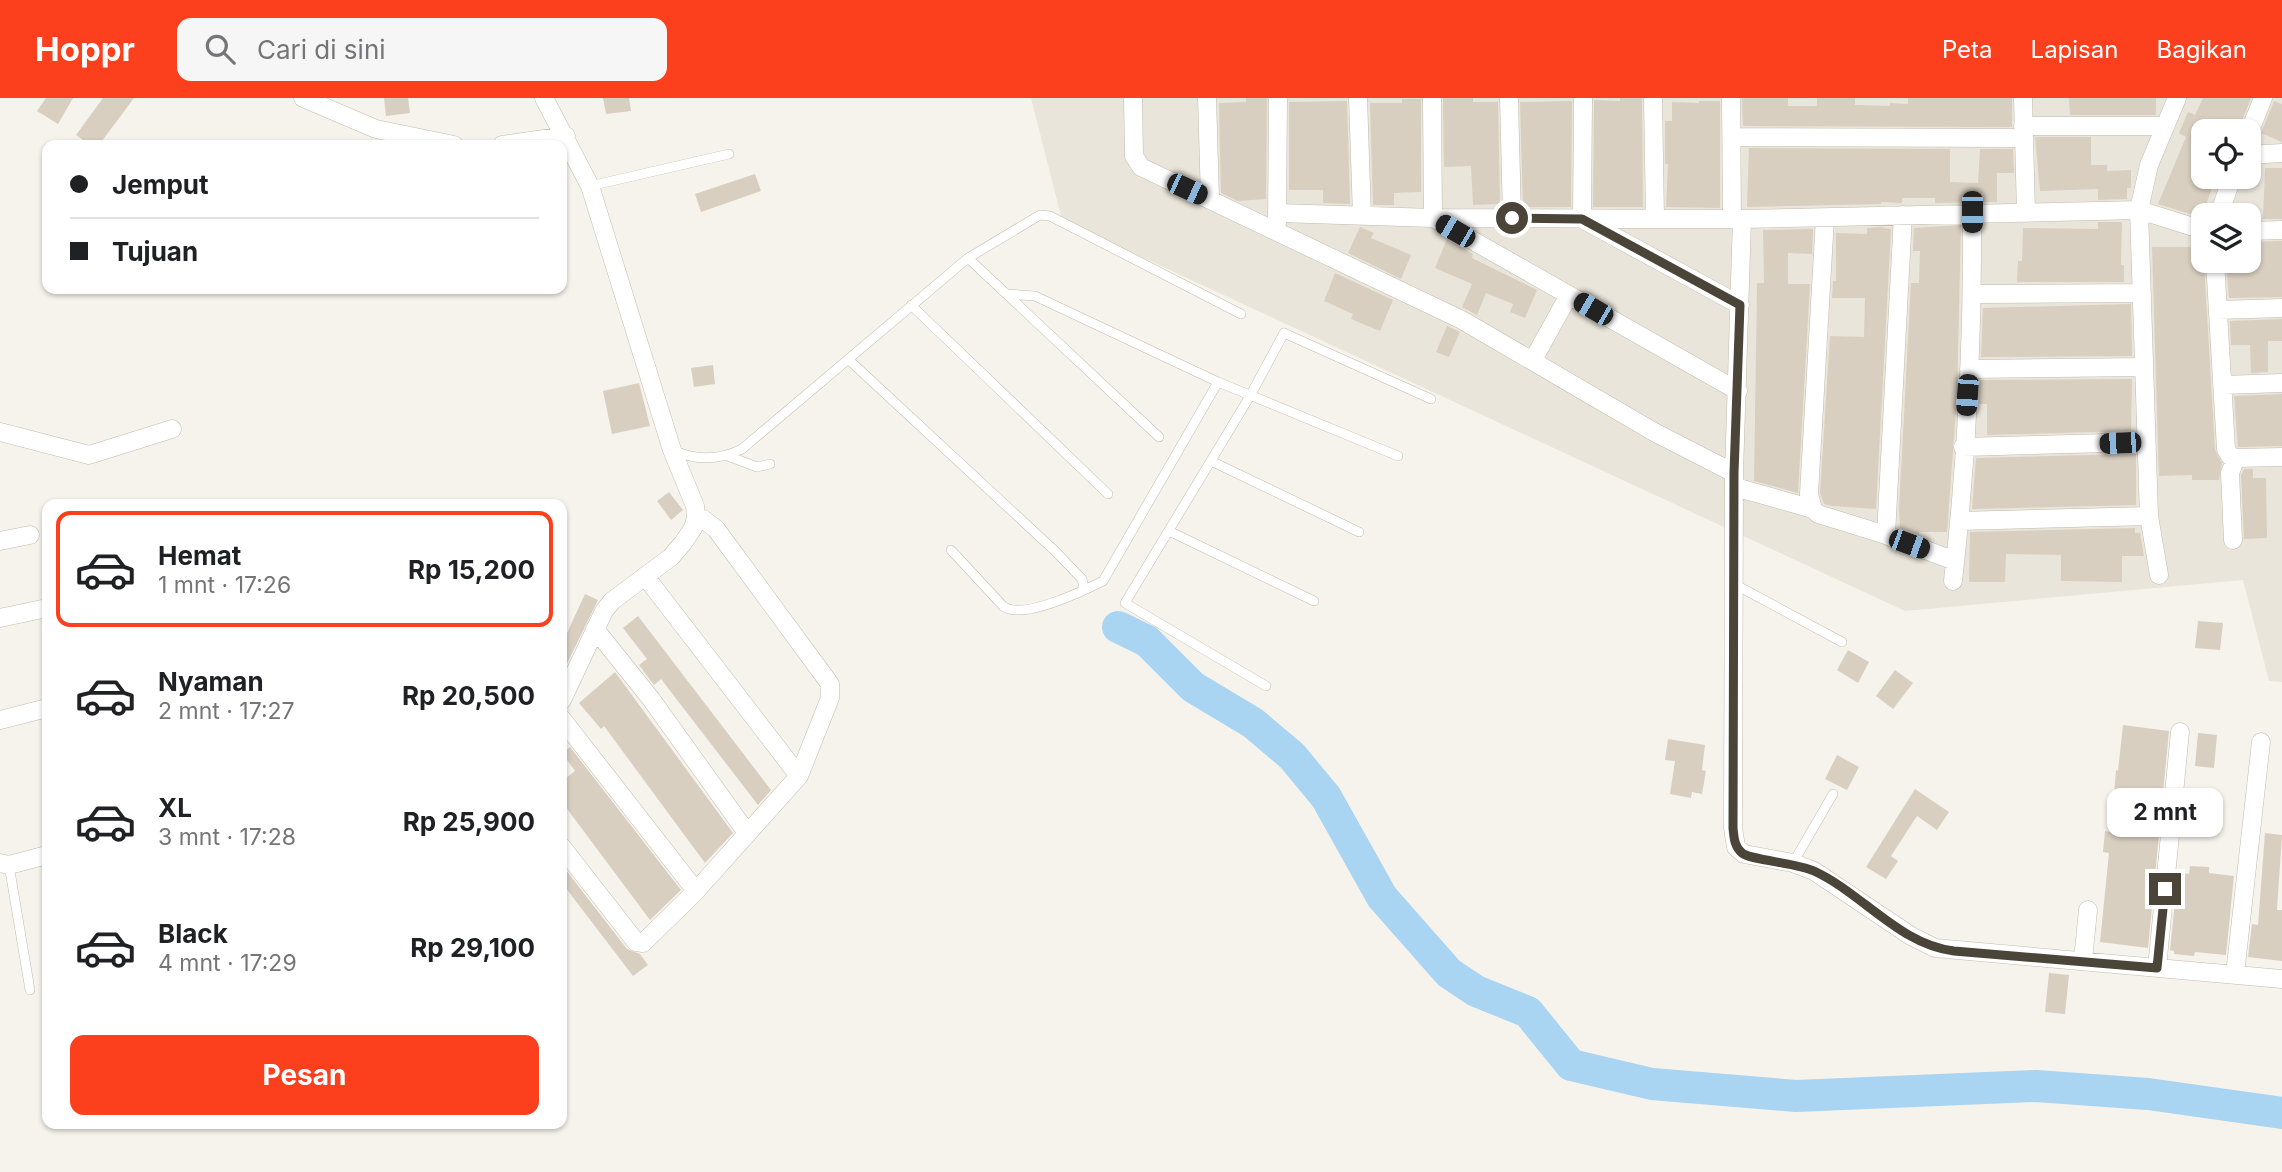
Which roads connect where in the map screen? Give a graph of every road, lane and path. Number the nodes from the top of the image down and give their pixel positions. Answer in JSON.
{"nodes":[{"id":1,"x":303,"y":98,"type":"edge"},
{"id":2,"x":544,"y":98,"type":"edge"},
{"id":3,"x":1133,"y":98,"type":"edge"},
{"id":4,"x":1207,"y":98,"type":"edge"},
{"id":5,"x":1278,"y":98,"type":"edge"},
{"id":6,"x":1358,"y":98,"type":"edge"},
{"id":7,"x":1432,"y":98,"type":"edge"},
{"id":8,"x":1509,"y":98,"type":"edge"},
{"id":9,"x":1583,"y":98,"type":"edge"},
{"id":10,"x":1653,"y":98,"type":"edge"},
{"id":11,"x":1731,"y":98,"type":"edge"},
{"id":12,"x":2023,"y":98,"type":"edge"},
{"id":13,"x":2176,"y":98,"type":"edge"},
{"id":14,"x":2263,"y":98,"type":"edge"},
{"id":15,"x":2255,"y":119,"type":"edge"},
{"id":16,"x":2164,"y":126,"type":"junction"},
{"id":17,"x":2023,"y":132,"type":"junction"},
{"id":18,"x":566,"y":136,"type":"junction"},
{"id":19,"x":1732,"y":137,"type":"junction"},
{"id":20,"x":430,"y":140,"type":"edge"},
{"id":21,"x":538,"y":140,"type":"edge"},
{"id":22,"x":2282,"y":153,"type":"edge"},
{"id":23,"x":729,"y":154,"type":"dead end"},
{"id":24,"x":2261,"y":154,"type":"edge"},
{"id":25,"x":590,"y":186,"type":"junction"},
{"id":26,"x":1210,"y":199,"type":"junction"},
{"id":27,"x":2139,"y":210,"type":"junction"},
{"id":28,"x":1972,"y":212,"type":"junction"},
{"id":29,"x":1279,"y":213,"type":"junction"},
{"id":30,"x":2026,"y":213,"type":"junction"},
{"id":31,"x":1903,"y":215,"type":"junction"},
{"id":32,"x":1362,"y":216,"type":"junction"},
{"id":33,"x":1433,"y":218,"type":"junction"},
{"id":34,"x":1512,"y":218,"type":"junction"},
{"id":35,"x":1655,"y":218,"type":"junction"},
{"id":36,"x":1582,"y":219,"type":"junction"},
{"id":37,"x":1737,"y":219,"type":"junction"},
{"id":38,"x":1825,"y":219,"type":"junction"},
{"id":39,"x":2191,"y":226,"type":"edge"},
{"id":40,"x":2282,"y":230,"type":"edge"},
{"id":41,"x":2261,"y":231,"type":"edge"},
{"id":42,"x":1276,"y":232,"type":"junction"},
{"id":43,"x":968,"y":258,"type":"junction"},
{"id":44,"x":2216,"y":273,"type":"edge"},
{"id":45,"x":2142,"y":293,"type":"junction"},
{"id":46,"x":1007,"y":294,"type":"junction"},
{"id":47,"x":1973,"y":294,"type":"junction"},
{"id":48,"x":1569,"y":295,"type":"junction"},
{"id":49,"x":911,"y":305,"type":"junction"},
{"id":50,"x":1740,"y":305,"type":"junction"},
{"id":51,"x":2282,"y":308,"type":"edge"},
{"id":52,"x":2218,"y":310,"type":"junction"},
{"id":53,"x":1241,"y":314,"type":"dead end"},
{"id":54,"x":849,"y":360,"type":"junction"},
{"id":55,"x":1533,"y":360,"type":"junction"},
{"id":56,"x":2143,"y":367,"type":"junction"},
{"id":57,"x":1969,"y":369,"type":"junction"},
{"id":58,"x":1218,"y":382,"type":"junction"},
{"id":59,"x":2282,"y":383,"type":"edge"},
{"id":60,"x":2223,"y":386,"type":"junction"},
{"id":61,"x":1738,"y":391,"type":"junction"},
{"id":62,"x":1250,"y":396,"type":"junction"},
{"id":63,"x":1431,"y":399,"type":"dead end"},
{"id":64,"x":172,"y":429,"type":"dead end"},
{"id":65,"x":0,"y":432,"type":"edge"},
{"id":66,"x":1159,"y":437,"type":"dead end"},
{"id":67,"x":2146,"y":443,"type":"junction"},
{"id":68,"x":1963,"y":447,"type":"junction"},
{"id":69,"x":672,"y":450,"type":"junction"},
{"id":70,"x":728,"y":456,"type":"junction"},
{"id":71,"x":1398,"y":456,"type":"dead end"},
{"id":72,"x":2282,"y":457,"type":"edge"},
{"id":73,"x":2236,"y":458,"type":"junction"},
{"id":74,"x":1210,"y":461,"type":"junction"},
{"id":75,"x":770,"y":464,"type":"dead end"},
{"id":76,"x":1734,"y":480,"type":"junction"},
{"id":77,"x":1108,"y":494,"type":"dead end"},
{"id":78,"x":1813,"y":509,"type":"junction"},
{"id":79,"x":2149,"y":516,"type":"junction"},
{"id":80,"x":696,"y":517,"type":"junction"},
{"id":81,"x":1959,"y":521,"type":"junction"},
{"id":82,"x":1169,"y":531,"type":"junction"},
{"id":83,"x":1359,"y":531,"type":"dead end"},
{"id":84,"x":30,"y":534,"type":"dead end"},
{"id":85,"x":1886,"y":536,"type":"junction"},
{"id":86,"x":2233,"y":540,"type":"dead end"},
{"id":87,"x":0,"y":541,"type":"edge"},
{"id":88,"x":951,"y":550,"type":"dead end"},
{"id":89,"x":1955,"y":561,"type":"junction"},
{"id":90,"x":2159,"y":575,"type":"dead end"},
{"id":91,"x":645,"y":576,"type":"junction"},
{"id":92,"x":1953,"y":581,"type":"dead end"},
{"id":93,"x":1736,"y":585,"type":"junction"},
{"id":94,"x":1079,"y":593,"type":"junction"},
{"id":95,"x":1314,"y":601,"type":"dead end"},
{"id":96,"x":42,"y":609,"type":"edge"},
{"id":97,"x":0,"y":618,"type":"edge"},
{"id":98,"x":595,"y":629,"type":"junction"},
{"id":99,"x":1842,"y":642,"type":"dead end"},
{"id":100,"x":1266,"y":686,"type":"dead end"},
{"id":101,"x":567,"y":689,"type":"edge"},
{"id":102,"x":42,"y":709,"type":"edge"},
{"id":103,"x":0,"y":720,"type":"edge"},
{"id":104,"x":567,"y":725,"type":"edge"},
{"id":105,"x":2180,"y":732,"type":"dead end"},
{"id":106,"x":2261,"y":742,"type":"dead end"},
{"id":107,"x":799,"y":776,"type":"junction"},
{"id":108,"x":1833,"y":794,"type":"dead end"},
{"id":109,"x":747,"y":833,"type":"junction"},
{"id":110,"x":567,"y":853,"type":"edge"},
{"id":111,"x":42,"y":856,"type":"edge"},
{"id":112,"x":1793,"y":863,"type":"junction"},
{"id":113,"x":5,"y":864,"type":"edge"},
{"id":114,"x":696,"y":891,"type":"junction"},
{"id":115,"x":2088,"y":910,"type":"dead end"},
{"id":116,"x":2083,"y":960,"type":"junction"},
{"id":117,"x":2157,"y":968,"type":"junction"},
{"id":118,"x":2235,"y":974,"type":"junction"},
{"id":119,"x":2282,"y":979,"type":"edge"},
{"id":120,"x":30,"y":990,"type":"dead end"}],
"edges":[{"from":1,"to":20,"type":"street"},
{"from":2,"to":18,"type":"street"},
{"from":3,"to":26,"type":"street"},
{"from":4,"to":26,"type":"street"},
{"from":5,"to":29,"type":"street"},
{"from":6,"to":32,"type":"street"},
{"from":7,"to":33,"type":"street"},
{"from":8,"to":34,"type":"street"},
{"from":9,"to":36,"type":"street"},
{"from":10,"to":35,"type":"street"},
{"from":11,"to":19,"type":"street"},
{"from":12,"to":17,"type":"street"},
{"from":13,"to":16,"type":"street"},
{"from":14,"to":15,"type":"street"},
{"from":16,"to":17,"type":"street"},
{"from":16,"to":27,"type":"street"},
{"from":17,"to":19,"type":"street"},
{"from":17,"to":30,"type":"street"},
{"from":18,"to":21,"type":"street"},
{"from":18,"to":25,"type":"street"},
{"from":19,"to":37,"type":"street"},
{"from":22,"to":24,"type":"street"},
{"from":23,"to":25,"type":"lane"},
{"from":25,"to":69,"type":"street"},
{"from":26,"to":42,"type":"street"},
{"from":27,"to":30,"type":"street"},
{"from":27,"to":39,"type":"street"},
{"from":27,"to":45,"type":"street"},
{"from":28,"to":30,"type":"street"},
{"from":28,"to":31,"type":"street"},
{"from":28,"to":47,"type":"street"},
{"from":29,"to":32,"type":"street"},
{"from":29,"to":42,"type":"street"},
{"from":31,"to":38,"type":"street"},
{"from":31,"to":85,"type":"street"},
{"from":32,"to":33,"type":"street"},
{"from":33,"to":34,"type":"street"},
{"from":33,"to":48,"type":"street"},
{"from":34,"to":36,"type":"street"},
{"from":35,"to":36,"type":"street"},
{"from":35,"to":37,"type":"street"},
{"from":36,"to":50,"type":"street"},
{"from":37,"to":38,"type":"street"},
{"from":37,"to":50,"type":"street"},
{"from":38,"to":78,"type":"street"},
{"from":40,"to":41,"type":"street"},
{"from":42,"to":55,"type":"street"},
{"from":43,"to":46,"type":"lane"},
{"from":43,"to":49,"type":"lane"},
{"from":43,"to":53,"type":"lane"},
{"from":44,"to":52,"type":"street"},
{"from":45,"to":47,"type":"street"},
{"from":45,"to":56,"type":"street"},
{"from":46,"to":58,"type":"lane"},
{"from":46,"to":66,"type":"lane"},
{"from":47,"to":57,"type":"street"},
{"from":48,"to":55,"type":"street"},
{"from":48,"to":61,"type":"street"},
{"from":49,"to":54,"type":"lane"},
{"from":49,"to":77,"type":"lane"},
{"from":50,"to":61,"type":"street"},
{"from":51,"to":52,"type":"street"},
{"from":52,"to":60,"type":"street"},
{"from":54,"to":70,"type":"lane"},
{"from":54,"to":94,"type":"lane"},
{"from":55,"to":76,"type":"street"},
{"from":56,"to":57,"type":"street"},
{"from":56,"to":67,"type":"street"},
{"from":57,"to":68,"type":"street"},
{"from":58,"to":62,"type":"lane"},
{"from":58,"to":94,"type":"lane"},
{"from":59,"to":60,"type":"street"},
{"from":60,"to":73,"type":"street"},
{"from":61,"to":76,"type":"street"},
{"from":62,"to":63,"type":"lane"},
{"from":62,"to":71,"type":"lane"},
{"from":62,"to":74,"type":"lane"},
{"from":64,"to":65,"type":"street"},
{"from":67,"to":68,"type":"street"},
{"from":67,"to":79,"type":"street"},
{"from":68,"to":81,"type":"street"},
{"from":69,"to":70,"type":"lane"},
{"from":69,"to":80,"type":"street"},
{"from":70,"to":75,"type":"lane"},
{"from":72,"to":73,"type":"street"},
{"from":73,"to":86,"type":"street"},
{"from":74,"to":82,"type":"lane"},
{"from":74,"to":83,"type":"lane"},
{"from":76,"to":78,"type":"street"},
{"from":76,"to":93,"type":"street"},
{"from":78,"to":85,"type":"street"},
{"from":79,"to":81,"type":"street"},
{"from":79,"to":90,"type":"street"},
{"from":80,"to":91,"type":"street"},
{"from":80,"to":107,"type":"street"},
{"from":81,"to":89,"type":"street"},
{"from":82,"to":95,"type":"lane"},
{"from":82,"to":100,"type":"lane"},
{"from":84,"to":87,"type":"street"},
{"from":85,"to":89,"type":"street"},
{"from":88,"to":94,"type":"lane"},
{"from":89,"to":92,"type":"street"},
{"from":91,"to":98,"type":"street"},
{"from":91,"to":107,"type":"street"},
{"from":93,"to":99,"type":"lane"},
{"from":93,"to":112,"type":"street"},
{"from":96,"to":97,"type":"street"},
{"from":98,"to":101,"type":"street"},
{"from":98,"to":109,"type":"street"},
{"from":102,"to":103,"type":"street"},
{"from":104,"to":114,"type":"street"},
{"from":105,"to":117,"type":"street"},
{"from":106,"to":118,"type":"street"},
{"from":107,"to":109,"type":"street"},
{"from":108,"to":112,"type":"lane"},
{"from":109,"to":114,"type":"street"},
{"from":110,"to":114,"type":"street"},
{"from":111,"to":113,"type":"street"},
{"from":112,"to":116,"type":"street"},
{"from":113,"to":120,"type":"lane"},
{"from":115,"to":116,"type":"street"},
{"from":116,"to":117,"type":"street"},
{"from":117,"to":118,"type":"street"},
{"from":118,"to":119,"type":"street"}]}
